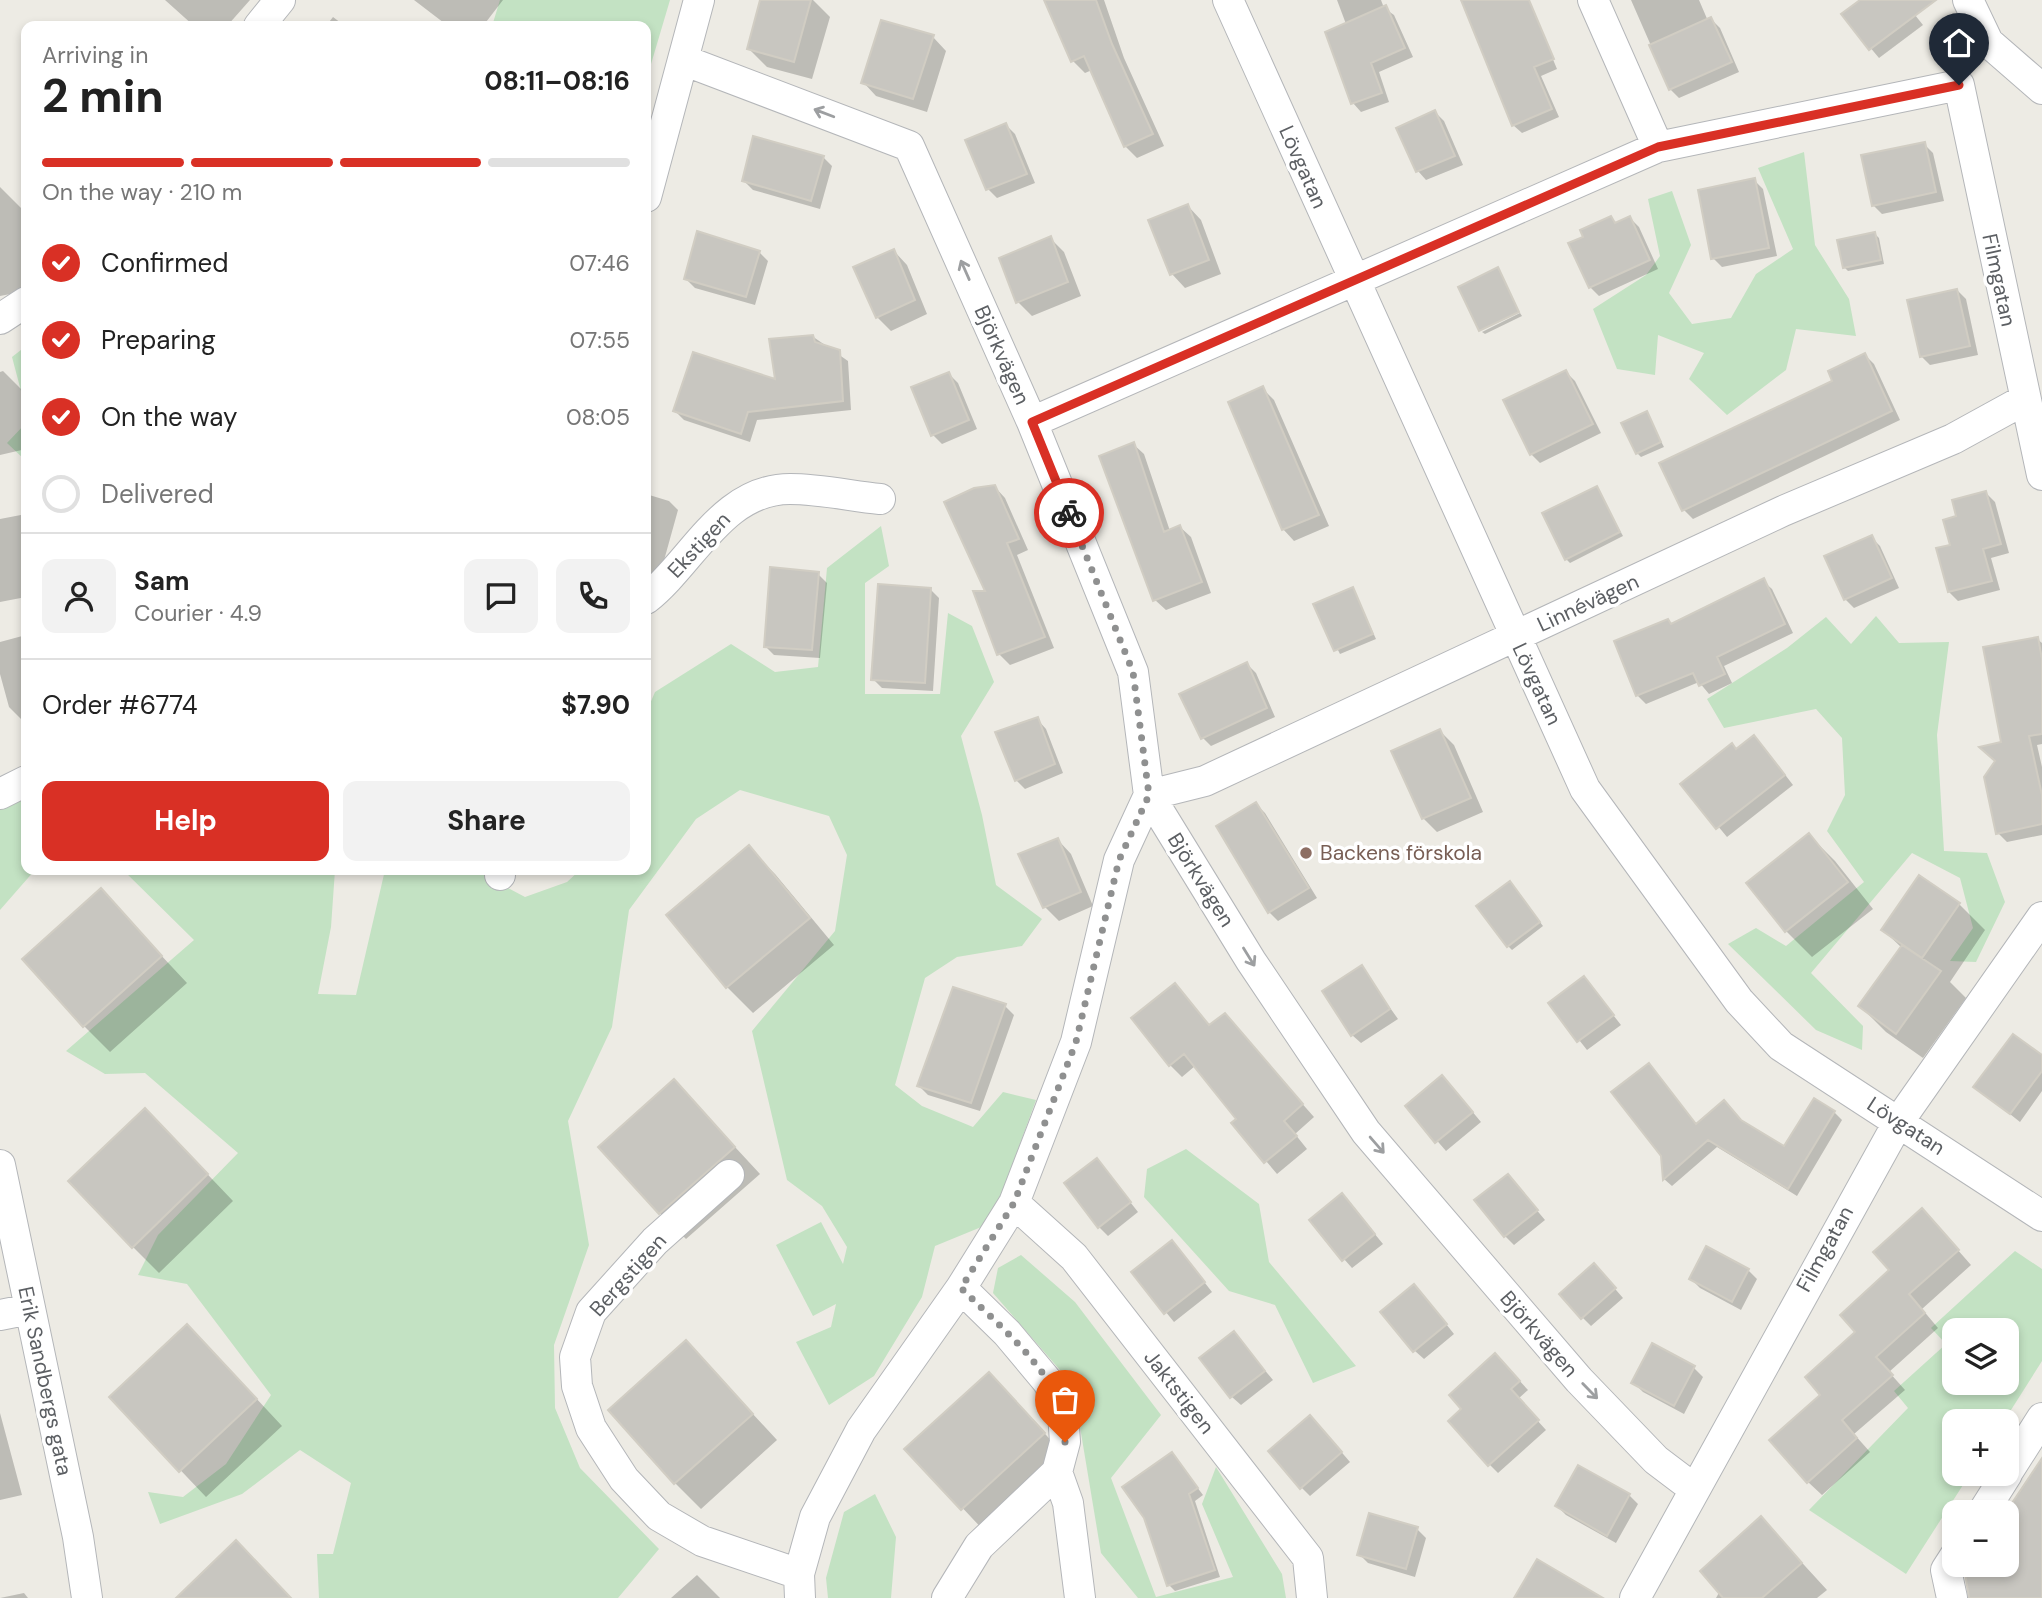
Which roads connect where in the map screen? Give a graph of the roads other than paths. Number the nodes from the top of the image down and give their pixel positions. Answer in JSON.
{"nodes":[{"id":1,"x":280,"y":0,"type":"edge"},
{"id":2,"x":699,"y":0,"type":"edge"},
{"id":3,"x":1228,"y":0,"type":"edge"},
{"id":4,"x":1593,"y":0,"type":"edge"},
{"id":5,"x":1968,"y":0,"type":"edge"},
{"id":6,"x":263,"y":21,"type":"edge"},
{"id":7,"x":683,"y":60,"type":"junction"},
{"id":8,"x":2042,"y":89,"type":"edge"},
{"id":9,"x":1658,"y":147,"type":"junction"},
{"id":10,"x":651,"y":178,"type":"edge"},
{"id":11,"x":1353,"y":278,"type":"junction"},
{"id":12,"x":21,"y":305,"type":"edge"},
{"id":13,"x":0,"y":319,"type":"edge"},
{"id":14,"x":2024,"y":400,"type":"junction"},
{"id":15,"x":1032,"y":422,"type":"junction"},
{"id":16,"x":2042,"y":473,"type":"edge"},
{"id":17,"x":880,"y":499,"type":"dead end"},
{"id":18,"x":651,"y":595,"type":"edge"},
{"id":19,"x":1515,"y":637,"type":"junction"},
{"id":20,"x":21,"y":784,"type":"edge"},
{"id":21,"x":0,"y":794,"type":"edge"},
{"id":22,"x":1149,"y":795,"type":"junction"},
{"id":23,"x":2042,"y":917,"type":"edge"},
{"id":24,"x":1899,"y":1121,"type":"junction"},
{"id":25,"x":0,"y":1165,"type":"edge"},
{"id":26,"x":729,"y":1175,"type":"dead end"},
{"id":27,"x":1014,"y":1203,"type":"junction"},
{"id":28,"x":2042,"y":1216,"type":"edge"},
{"id":29,"x":961,"y":1288,"type":"junction"},
{"id":30,"x":30,"y":1309,"type":"junction"},
{"id":31,"x":0,"y":1315,"type":"edge"},
{"id":32,"x":2042,"y":1418,"type":"edge"},
{"id":33,"x":2019,"y":1454,"type":"edge"},
{"id":34,"x":1057,"y":1472,"type":"junction"},
{"id":35,"x":1693,"y":1488,"type":"junction"},
{"id":36,"x":1948,"y":1577,"type":"edge"},
{"id":37,"x":799,"y":1586,"type":"edge"},
{"id":38,"x":88,"y":1598,"type":"edge"},
{"id":39,"x":947,"y":1598,"type":"edge"},
{"id":40,"x":1080,"y":1598,"type":"edge"},
{"id":41,"x":1312,"y":1598,"type":"edge"},
{"id":42,"x":1634,"y":1598,"type":"edge"},
{"id":43,"x":1952,"y":1598,"type":"edge"}],
"edges":[{"from":1,"to":6,"type":"street"},
{"from":2,"to":7,"type":"street"},
{"from":3,"to":11,"type":"street","name":"Lövgatan"},
{"from":4,"to":9,"type":"street"},
{"from":5,"to":8,"type":"street"},
{"from":7,"to":10,"type":"street"},
{"from":15,"to":7,"type":"street","name":"Björkvägen","one_way":true},
{"from":9,"to":11,"type":"street"},
{"from":9,"to":14,"type":"street","name":"Filmgatan"},
{"from":11,"to":15,"type":"street"},
{"from":11,"to":19,"type":"street","name":"Lövgatan"},
{"from":12,"to":13,"type":"street"},
{"from":14,"to":16,"type":"street","name":"Filmgatan"},
{"from":14,"to":19,"type":"street","name":"Linnévägen"},
{"from":15,"to":22,"type":"street","name":"Björkvägen"},
{"from":17,"to":18,"type":"street","name":"Ekstigen"},
{"from":19,"to":22,"type":"street","name":"Linnévägen"},
{"from":19,"to":24,"type":"street","name":"Lövgatan"},
{"from":20,"to":21,"type":"street"},
{"from":22,"to":27,"type":"street","name":"Bergstigen"},
{"from":22,"to":35,"type":"street","name":"Björkvägen","one_way":true},
{"from":23,"to":24,"type":"street","name":"Filmgatan"},
{"from":24,"to":28,"type":"street","name":"Lövgatan"},
{"from":24,"to":35,"type":"street","name":"Filmgatan"},
{"from":25,"to":30,"type":"street","name":"Erik Sandbergs gata"},
{"from":26,"to":37,"type":"street","name":"Bergstigen"},
{"from":27,"to":29,"type":"street","name":"Bergstigen"},
{"from":27,"to":41,"type":"street","name":"Jaktstigen"},
{"from":29,"to":34,"type":"street"},
{"from":29,"to":37,"type":"street","name":"Bergstigen"},
{"from":30,"to":31,"type":"street"},
{"from":30,"to":38,"type":"street","name":"Erik Sandbergs gata"},
{"from":32,"to":33,"type":"street"},
{"from":34,"to":39,"type":"street"},
{"from":34,"to":40,"type":"street"},
{"from":35,"to":42,"type":"street","name":"Filmgatan"},
{"from":36,"to":43,"type":"street"}]}
